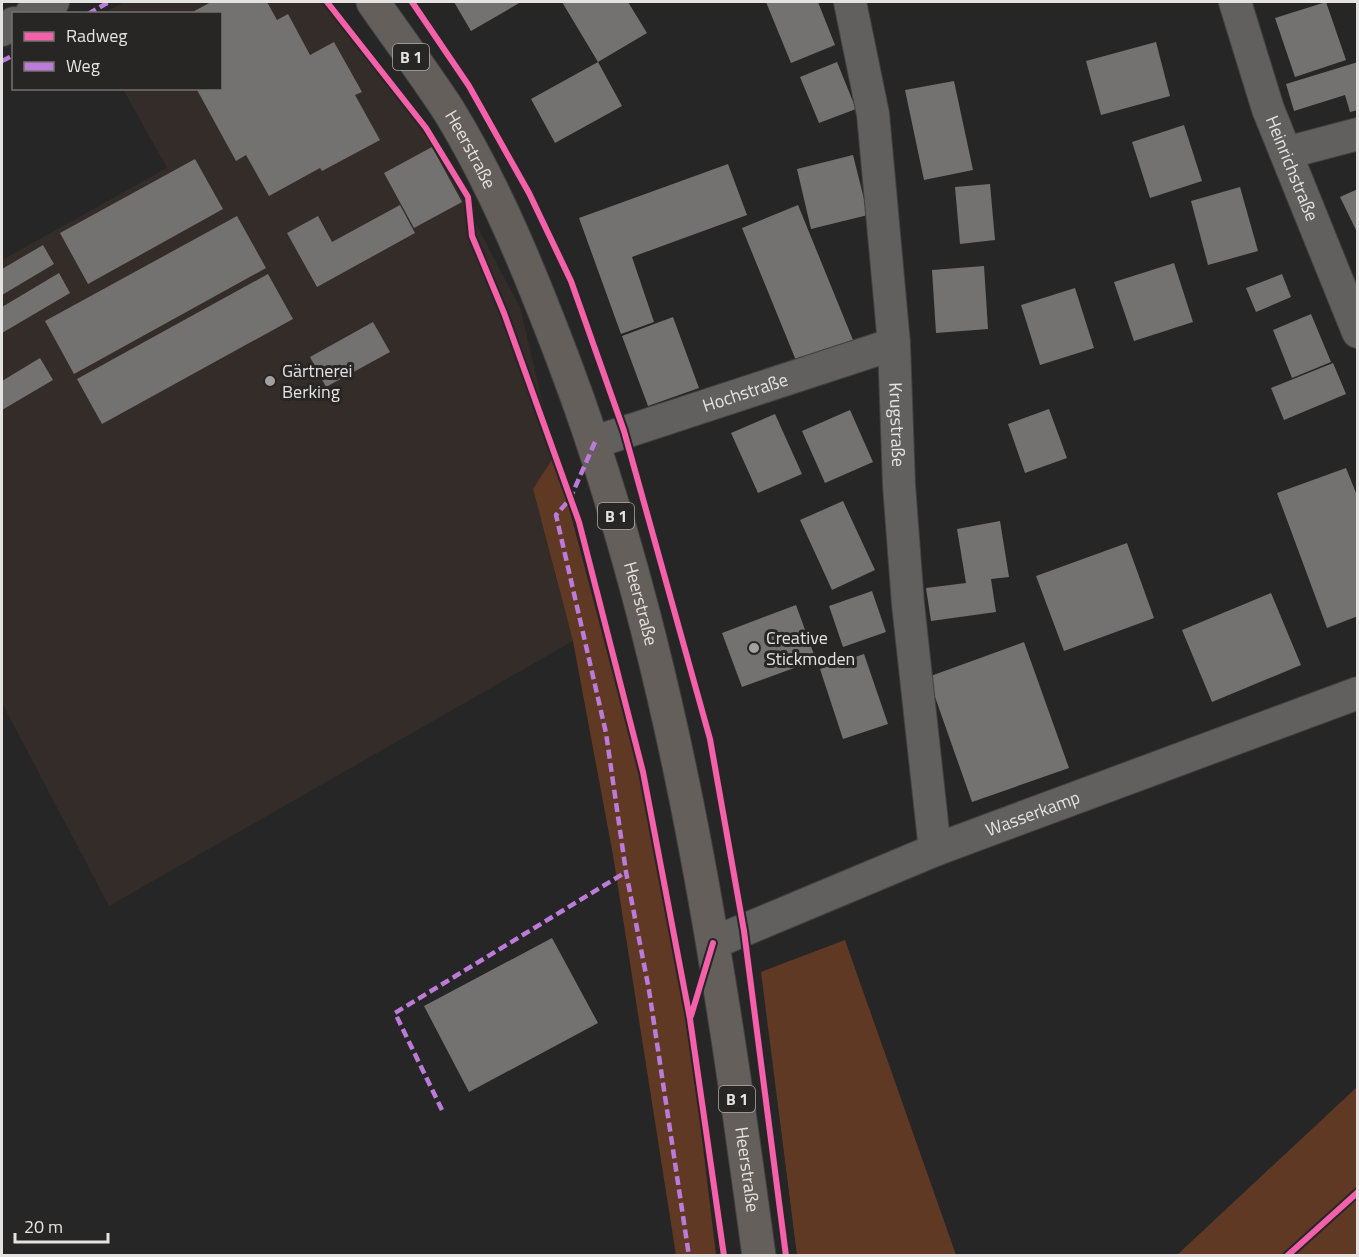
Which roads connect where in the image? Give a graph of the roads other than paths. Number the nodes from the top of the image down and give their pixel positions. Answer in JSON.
{"nodes":[{"id":1,"x":53,"y":2,"type":"edge"},
{"id":2,"x":373,"y":2,"type":"edge"},
{"id":3,"x":849,"y":2,"type":"edge"},
{"id":4,"x":1235,"y":2,"type":"edge"},
{"id":5,"x":35,"y":12,"type":"edge"},
{"id":6,"x":1358,"y":134,"type":"edge"},
{"id":7,"x":1286,"y":153,"type":"junction"},
{"id":8,"x":1358,"y":332,"type":"edge"},
{"id":9,"x":894,"y":344,"type":"junction"},
{"id":10,"x":595,"y":442,"type":"junction"},
{"id":11,"x":1358,"y":693,"type":"edge"},
{"id":12,"x":934,"y":850,"type":"junction"},
{"id":13,"x":712,"y":943,"type":"junction"},
{"id":14,"x":759,"y":1256,"type":"edge"}],
"edges":[{"from":1,"to":5,"type":"street"},
{"from":2,"to":10,"type":"main road","name":"Heerstraße","number":"B 1"},
{"from":3,"to":9,"type":"street","name":"Krugstraße"},
{"from":4,"to":7,"type":"street","name":"Heinrichstraße"},
{"from":6,"to":7,"type":"street"},
{"from":7,"to":8,"type":"street","name":"Heinrichstraße"},
{"from":9,"to":10,"type":"street","name":"Hochstraße"},
{"from":9,"to":12,"type":"street","name":"Krugstraße"},
{"from":10,"to":13,"type":"main road","name":"Heerstraße","number":"B 1"},
{"from":11,"to":12,"type":"street","name":"Wasserkamp"},
{"from":12,"to":13,"type":"street","name":"Wasserkamp"},
{"from":13,"to":14,"type":"main road","name":"Heerstraße","number":"B 1"}]}
